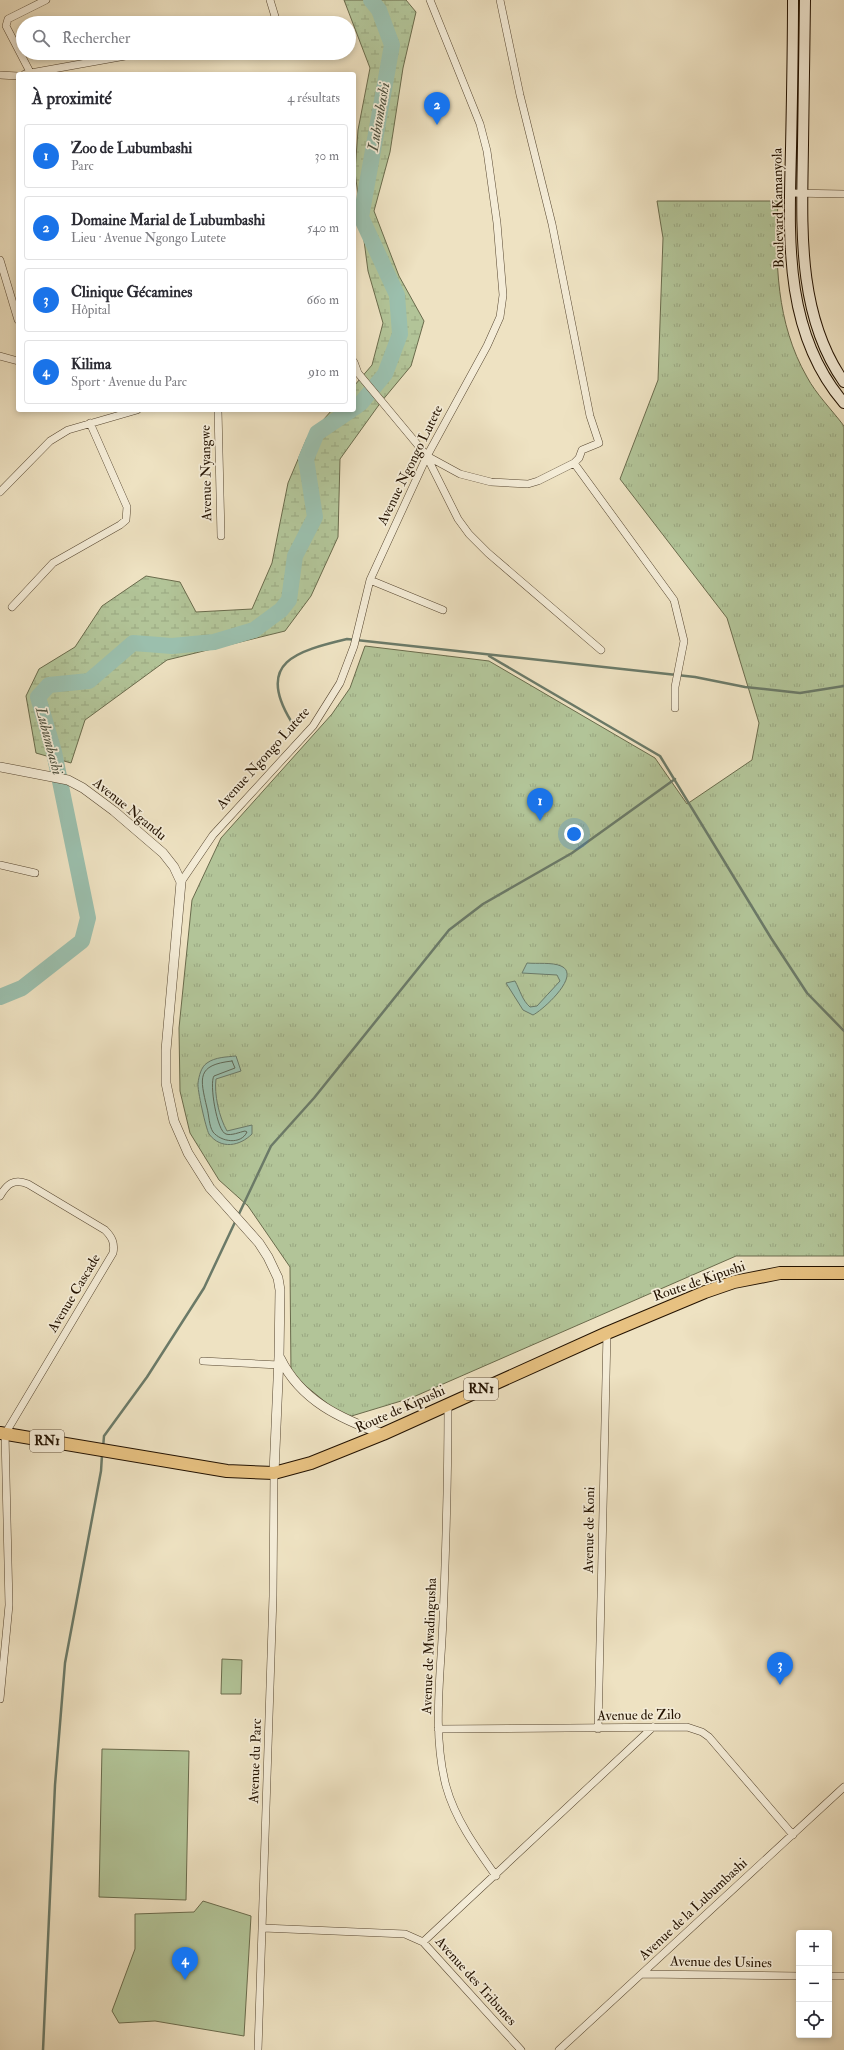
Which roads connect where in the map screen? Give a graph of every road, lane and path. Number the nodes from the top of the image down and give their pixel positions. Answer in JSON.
{"nodes":[{"id":1,"x":44,"y":0,"type":"edge"},
{"id":2,"x":270,"y":0,"type":"edge"},
{"id":3,"x":430,"y":0,"type":"edge"},
{"id":4,"x":500,"y":0,"type":"edge"},
{"id":5,"x":793,"y":0,"type":"edge"},
{"id":6,"x":805,"y":0,"type":"edge"},
{"id":7,"x":275,"y":16,"type":"edge"},
{"id":8,"x":16,"y":47,"type":"edge"},
{"id":9,"x":22,"y":60,"type":"edge"},
{"id":10,"x":102,"y":60,"type":"edge"},
{"id":11,"x":28,"y":72,"type":"edge"},
{"id":12,"x":34,"y":72,"type":"edge"},
{"id":13,"x":0,"y":75,"type":"edge"},
{"id":14,"x":16,"y":76,"type":"edge"},
{"id":15,"x":790,"y":193,"type":"junction"},
{"id":16,"x":802,"y":194,"type":"junction"},
{"id":17,"x":844,"y":194,"type":"edge"},
{"id":18,"x":0,"y":260,"type":"edge"},
{"id":19,"x":16,"y":313,"type":"edge"},
{"id":20,"x":0,"y":356,"type":"edge"},
{"id":21,"x":16,"y":360,"type":"edge"},
{"id":22,"x":357,"y":374,"type":"edge"},
{"id":23,"x":844,"y":382,"type":"edge"},
{"id":24,"x":844,"y":403,"type":"edge"},
{"id":25,"x":130,"y":412,"type":"edge"},
{"id":26,"x":218,"y":412,"type":"edge"},
{"id":27,"x":90,"y":423,"type":"junction"},
{"id":28,"x":427,"y":456,"type":"junction"},
{"id":29,"x":574,"y":463,"type":"junction"},
{"id":30,"x":1,"y":489,"type":"edge"},
{"id":31,"x":220,"y":536,"type":"dead end"},
{"id":32,"x":370,"y":580,"type":"junction"},
{"id":33,"x":12,"y":607,"type":"dead end"},
{"id":34,"x":443,"y":610,"type":"dead end"},
{"id":35,"x":601,"y":650,"type":"dead end"},
{"id":36,"x":675,"y":708,"type":"dead end"},
{"id":37,"x":0,"y":768,"type":"edge"},
{"id":38,"x":0,"y":865,"type":"edge"},
{"id":39,"x":36,"y":873,"type":"dead end"},
{"id":40,"x":182,"y":882,"type":"junction"},
{"id":41,"x":0,"y":1196,"type":"edge"},
{"id":42,"x":844,"y":1273,"type":"edge"},
{"id":43,"x":607,"y":1333,"type":"junction"},
{"id":44,"x":203,"y":1361,"type":"dead end"},
{"id":45,"x":279,"y":1361,"type":"junction"},
{"id":46,"x":448,"y":1404,"type":"junction"},
{"id":47,"x":3,"y":1434,"type":"edge"},
{"id":48,"x":383,"y":1434,"type":"junction"},
{"id":49,"x":274,"y":1473,"type":"junction"},
{"id":50,"x":0,"y":1699,"type":"edge"},
{"id":51,"x":653,"y":1727,"type":"junction"},
{"id":52,"x":438,"y":1729,"type":"junction"},
{"id":53,"x":598,"y":1729,"type":"junction"},
{"id":54,"x":844,"y":1787,"type":"edge"},
{"id":55,"x":793,"y":1835,"type":"junction"},
{"id":56,"x":496,"y":1876,"type":"junction"},
{"id":57,"x":263,"y":1928,"type":"junction"},
{"id":58,"x":423,"y":1942,"type":"junction"},
{"id":59,"x":642,"y":1974,"type":"junction"},
{"id":60,"x":796,"y":1976,"type":"edge"},
{"id":61,"x":832,"y":1976,"type":"edge"},
{"id":62,"x":844,"y":1976,"type":"edge"},
{"id":63,"x":258,"y":2050,"type":"edge"},
{"id":64,"x":521,"y":2050,"type":"edge"},
{"id":65,"x":559,"y":2050,"type":"edge"}],
"edges":[{"from":1,"to":8,"type":"street"},
{"from":2,"to":7,"type":"street"},
{"from":3,"to":28,"type":"street","name":"Avenue Ngongo Lutete"},
{"from":4,"to":29,"type":"street"},
{"from":5,"to":15,"type":"main road","name":"Boulevard Kamanyola"},
{"from":6,"to":16,"type":"main road","name":"Boulevard Kamanyola"},
{"from":9,"to":11,"type":"street"},
{"from":10,"to":12,"type":"street"},
{"from":13,"to":14,"type":"street"},
{"from":15,"to":16,"type":"street"},
{"from":15,"to":24,"type":"main road","name":"Boulevard Kamanyola"},
{"from":16,"to":17,"type":"street"},
{"from":16,"to":23,"type":"main road","name":"Boulevard Kamanyola"},
{"from":18,"to":19,"type":"street"},
{"from":20,"to":21,"type":"street"},
{"from":22,"to":28,"type":"street"},
{"from":25,"to":27,"type":"street"},
{"from":26,"to":31,"type":"street","name":"Avenue Nyangwe"},
{"from":27,"to":30,"type":"street"},
{"from":27,"to":33,"type":"street"},
{"from":28,"to":29,"type":"street"},
{"from":28,"to":32,"type":"street","name":"Avenue Ngongo Lutete"},
{"from":28,"to":35,"type":"street"},
{"from":29,"to":36,"type":"street"},
{"from":32,"to":34,"type":"street"},
{"from":32,"to":40,"type":"street","name":"Avenue Ngongo Lutete"},
{"from":37,"to":40,"type":"street","name":"Avenue Ngandu"},
{"from":38,"to":39,"type":"street"},
{"from":40,"to":45,"type":"street","name":"Avenue Ngongo Lutete"},
{"from":41,"to":47,"type":"street","name":"Avenue Cascade"},
{"from":42,"to":43,"type":"highway","name":"Route de Kipushi","number":"RN1"},
{"from":43,"to":46,"type":"highway","name":"Route de Kipushi","number":"RN1"},
{"from":43,"to":53,"type":"street","name":"Avenue de Koni"},
{"from":44,"to":45,"type":"street"},
{"from":45,"to":48,"type":"street"},
{"from":45,"to":49,"type":"street","name":"Avenue Ngongo Lutete"},
{"from":46,"to":48,"type":"highway","name":"Route de Kipushi","number":"RN1"},
{"from":46,"to":52,"type":"street","name":"Avenue de Mwadingusha"},
{"from":47,"to":49,"type":"highway","name":"Route de Kipushi","number":"RN1"},
{"from":47,"to":50,"type":"street"},
{"from":48,"to":49,"type":"highway","name":"Route de Kipushi","number":"RN1"},
{"from":49,"to":57,"type":"street","name":"Avenue du Parc"},
{"from":51,"to":53,"type":"street","name":"Avenue de Zilo"},
{"from":51,"to":55,"type":"street","name":"Avenue de Zilo"},
{"from":51,"to":56,"type":"street"},
{"from":52,"to":53,"type":"street","name":"Avenue de Zilo"},
{"from":52,"to":56,"type":"street","name":"Avenue de Mwadingusha"},
{"from":54,"to":55,"type":"street","name":"Avenue de la Lubumbashi"},
{"from":55,"to":59,"type":"street","name":"Avenue de la Lubumbashi"},
{"from":56,"to":58,"type":"street"},
{"from":57,"to":58,"type":"street","name":"Avenue des Tribunes"},
{"from":57,"to":63,"type":"street","name":"Avenue du Parc"},
{"from":58,"to":64,"type":"street","name":"Avenue des Tribunes"},
{"from":59,"to":60,"type":"street","name":"Avenue des Usines"},
{"from":59,"to":65,"type":"street","name":"Avenue de la Lubumbashi"},
{"from":61,"to":62,"type":"street"}]}
